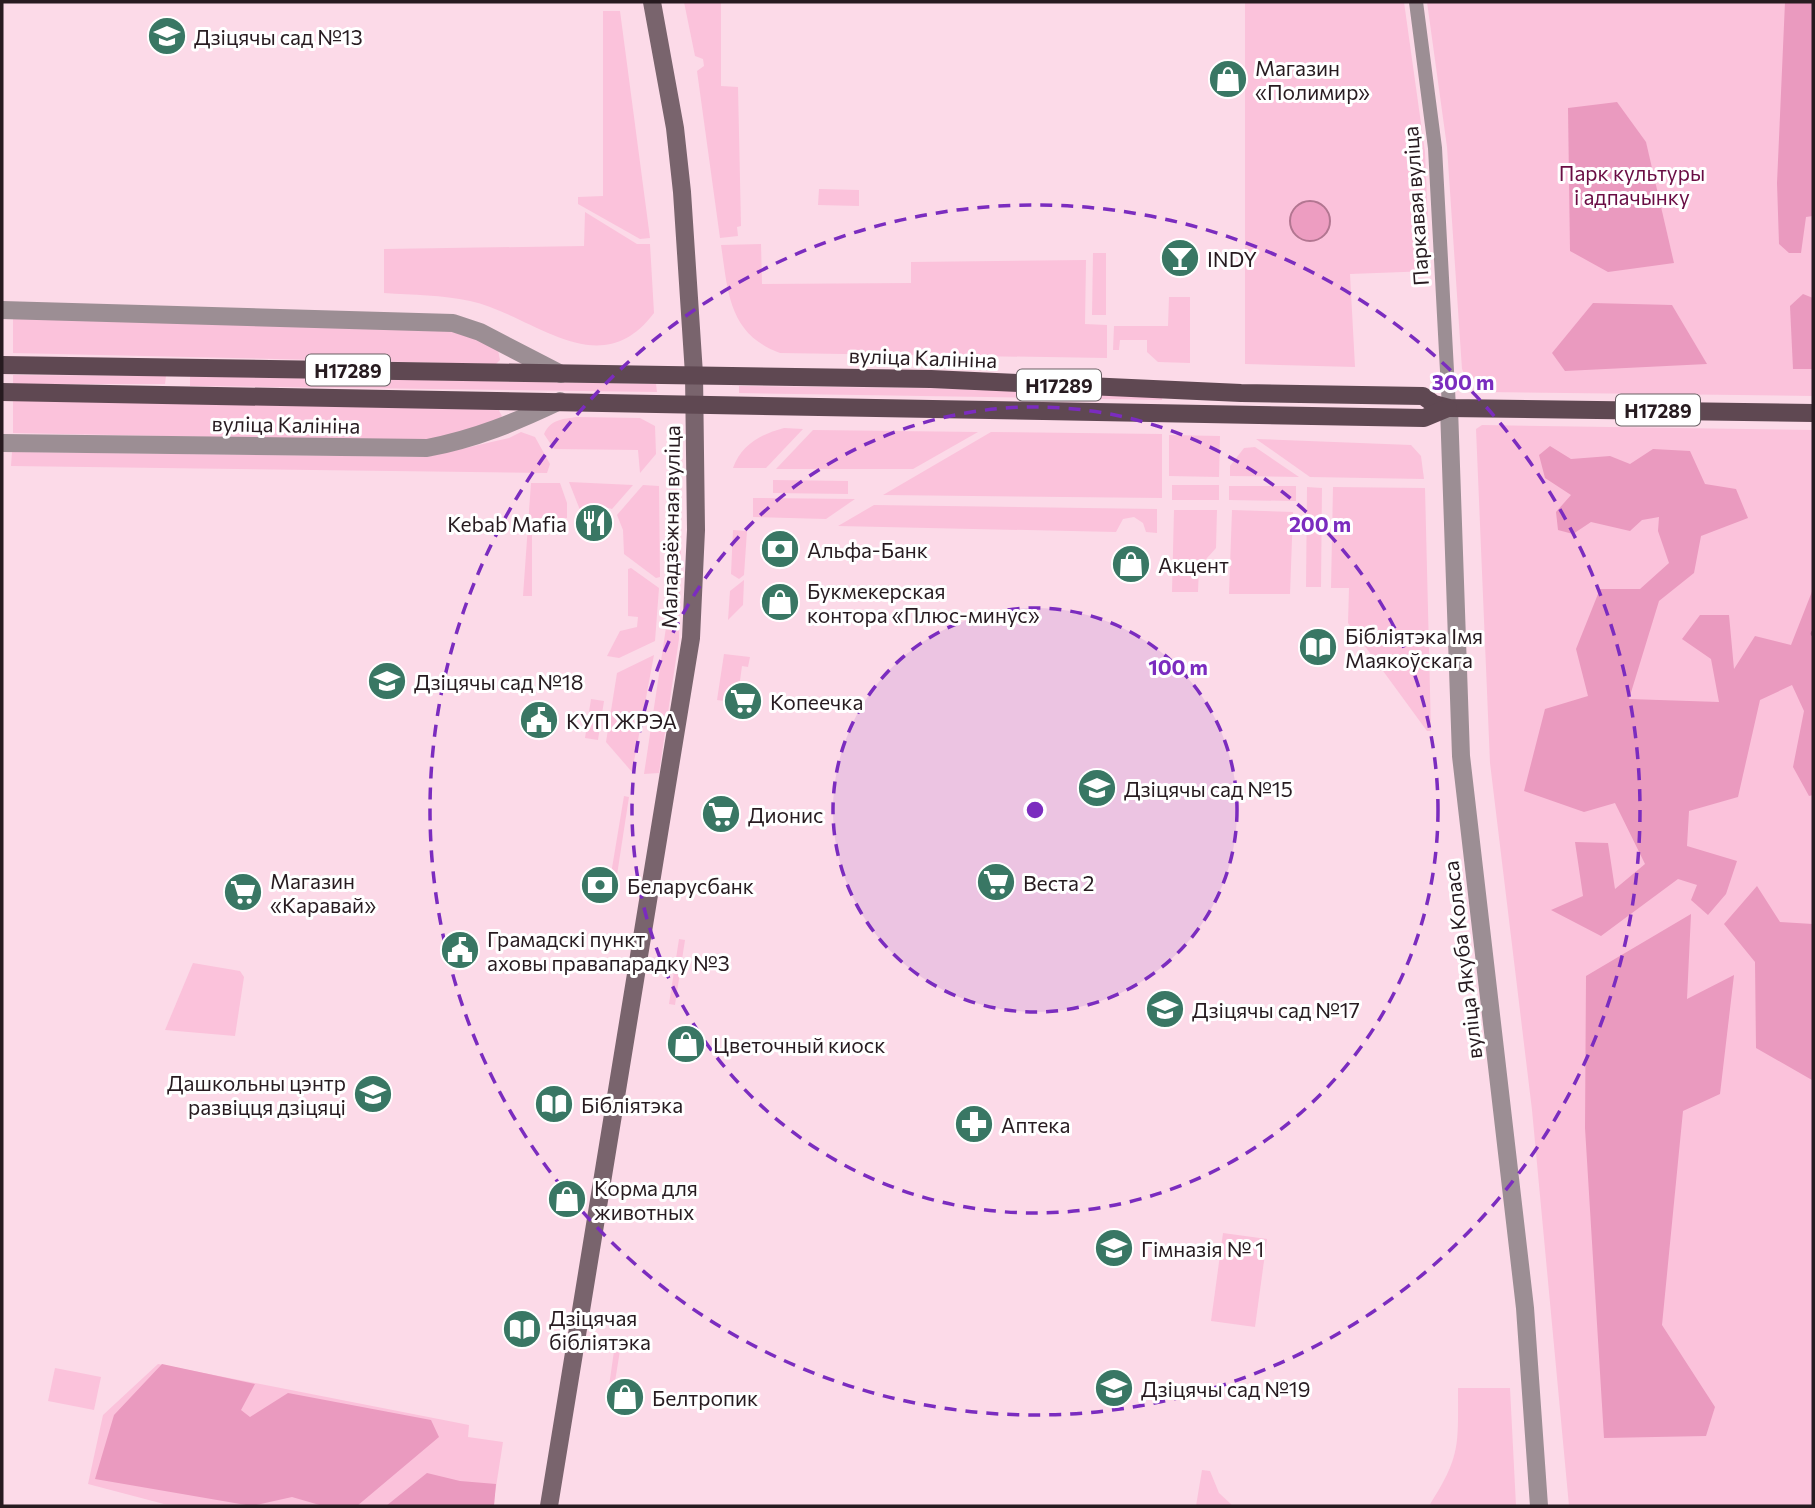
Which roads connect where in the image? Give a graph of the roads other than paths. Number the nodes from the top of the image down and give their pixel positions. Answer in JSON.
{"nodes":[{"id":1,"x":652,"y":2,"type":"edge"},
{"id":2,"x":1416,"y":2,"type":"edge"},
{"id":3,"x":2,"y":310,"type":"edge"},
{"id":4,"x":497,"y":340,"type":"junction"},
{"id":5,"x":2,"y":365,"type":"edge"},
{"id":6,"x":173,"y":367,"type":"junction"},
{"id":7,"x":491,"y":373,"type":"junction"},
{"id":8,"x":561,"y":374,"type":"junction"},
{"id":9,"x":694,"y":374,"type":"junction"},
{"id":10,"x":2,"y":392,"type":"edge"},
{"id":11,"x":173,"y":397,"type":"junction"},
{"id":12,"x":562,"y":401,"type":"junction"},
{"id":13,"x":695,"y":403,"type":"junction"},
{"id":14,"x":1449,"y":408,"type":"junction"},
{"id":15,"x":1813,"y":412,"type":"edge"},
{"id":16,"x":2,"y":443,"type":"edge"},
{"id":17,"x":549,"y":1506,"type":"edge"},
{"id":18,"x":1539,"y":1506,"type":"edge"}],
"edges":[{"from":1,"to":9,"type":"main road","name":"Маладзёжная вуліца"},
{"from":2,"to":14,"type":"street","name":"Паркавая вуліца"},
{"from":3,"to":4,"type":"street","name":"вуліца Калініна"},
{"from":4,"to":7,"type":"street"},
{"from":4,"to":8,"type":"street","name":"вуліца Калініна"},
{"from":5,"to":6,"type":"main road","name":"вуліца Калініна","number":"Н17289"},
{"from":6,"to":7,"type":"main road","name":"вуліца Калініна","number":"Н17289"},
{"from":6,"to":11,"type":"main road"},
{"from":7,"to":8,"type":"main road","name":"вуліца Калініна","number":"Н17289"},
{"from":8,"to":9,"type":"main road","name":"вуліца Калініна","number":"Н17289"},
{"from":9,"to":13,"type":"main road","name":"Маладзёжная вуліца"},
{"from":9,"to":14,"type":"main road","name":"вуліца Калініна","number":"Н17289"},
{"from":10,"to":11,"type":"main road","name":"вуліца Калініна","number":"Н17289"},
{"from":11,"to":12,"type":"main road","name":"вуліца Калініна","number":"Н17289"},
{"from":12,"to":13,"type":"main road","name":"вуліца Калініна","number":"Н17289"},
{"from":12,"to":16,"type":"street","name":"вуліца Калініна"},
{"from":13,"to":14,"type":"main road","name":"вуліца Калініна","number":"Н17289"},
{"from":13,"to":17,"type":"main road","name":"Маладзёжная вуліца"},
{"from":14,"to":15,"type":"main road","name":"вуліца Калініна","number":"Н17289"},
{"from":14,"to":18,"type":"street","name":"вуліца Якуба Коласа"}]}
